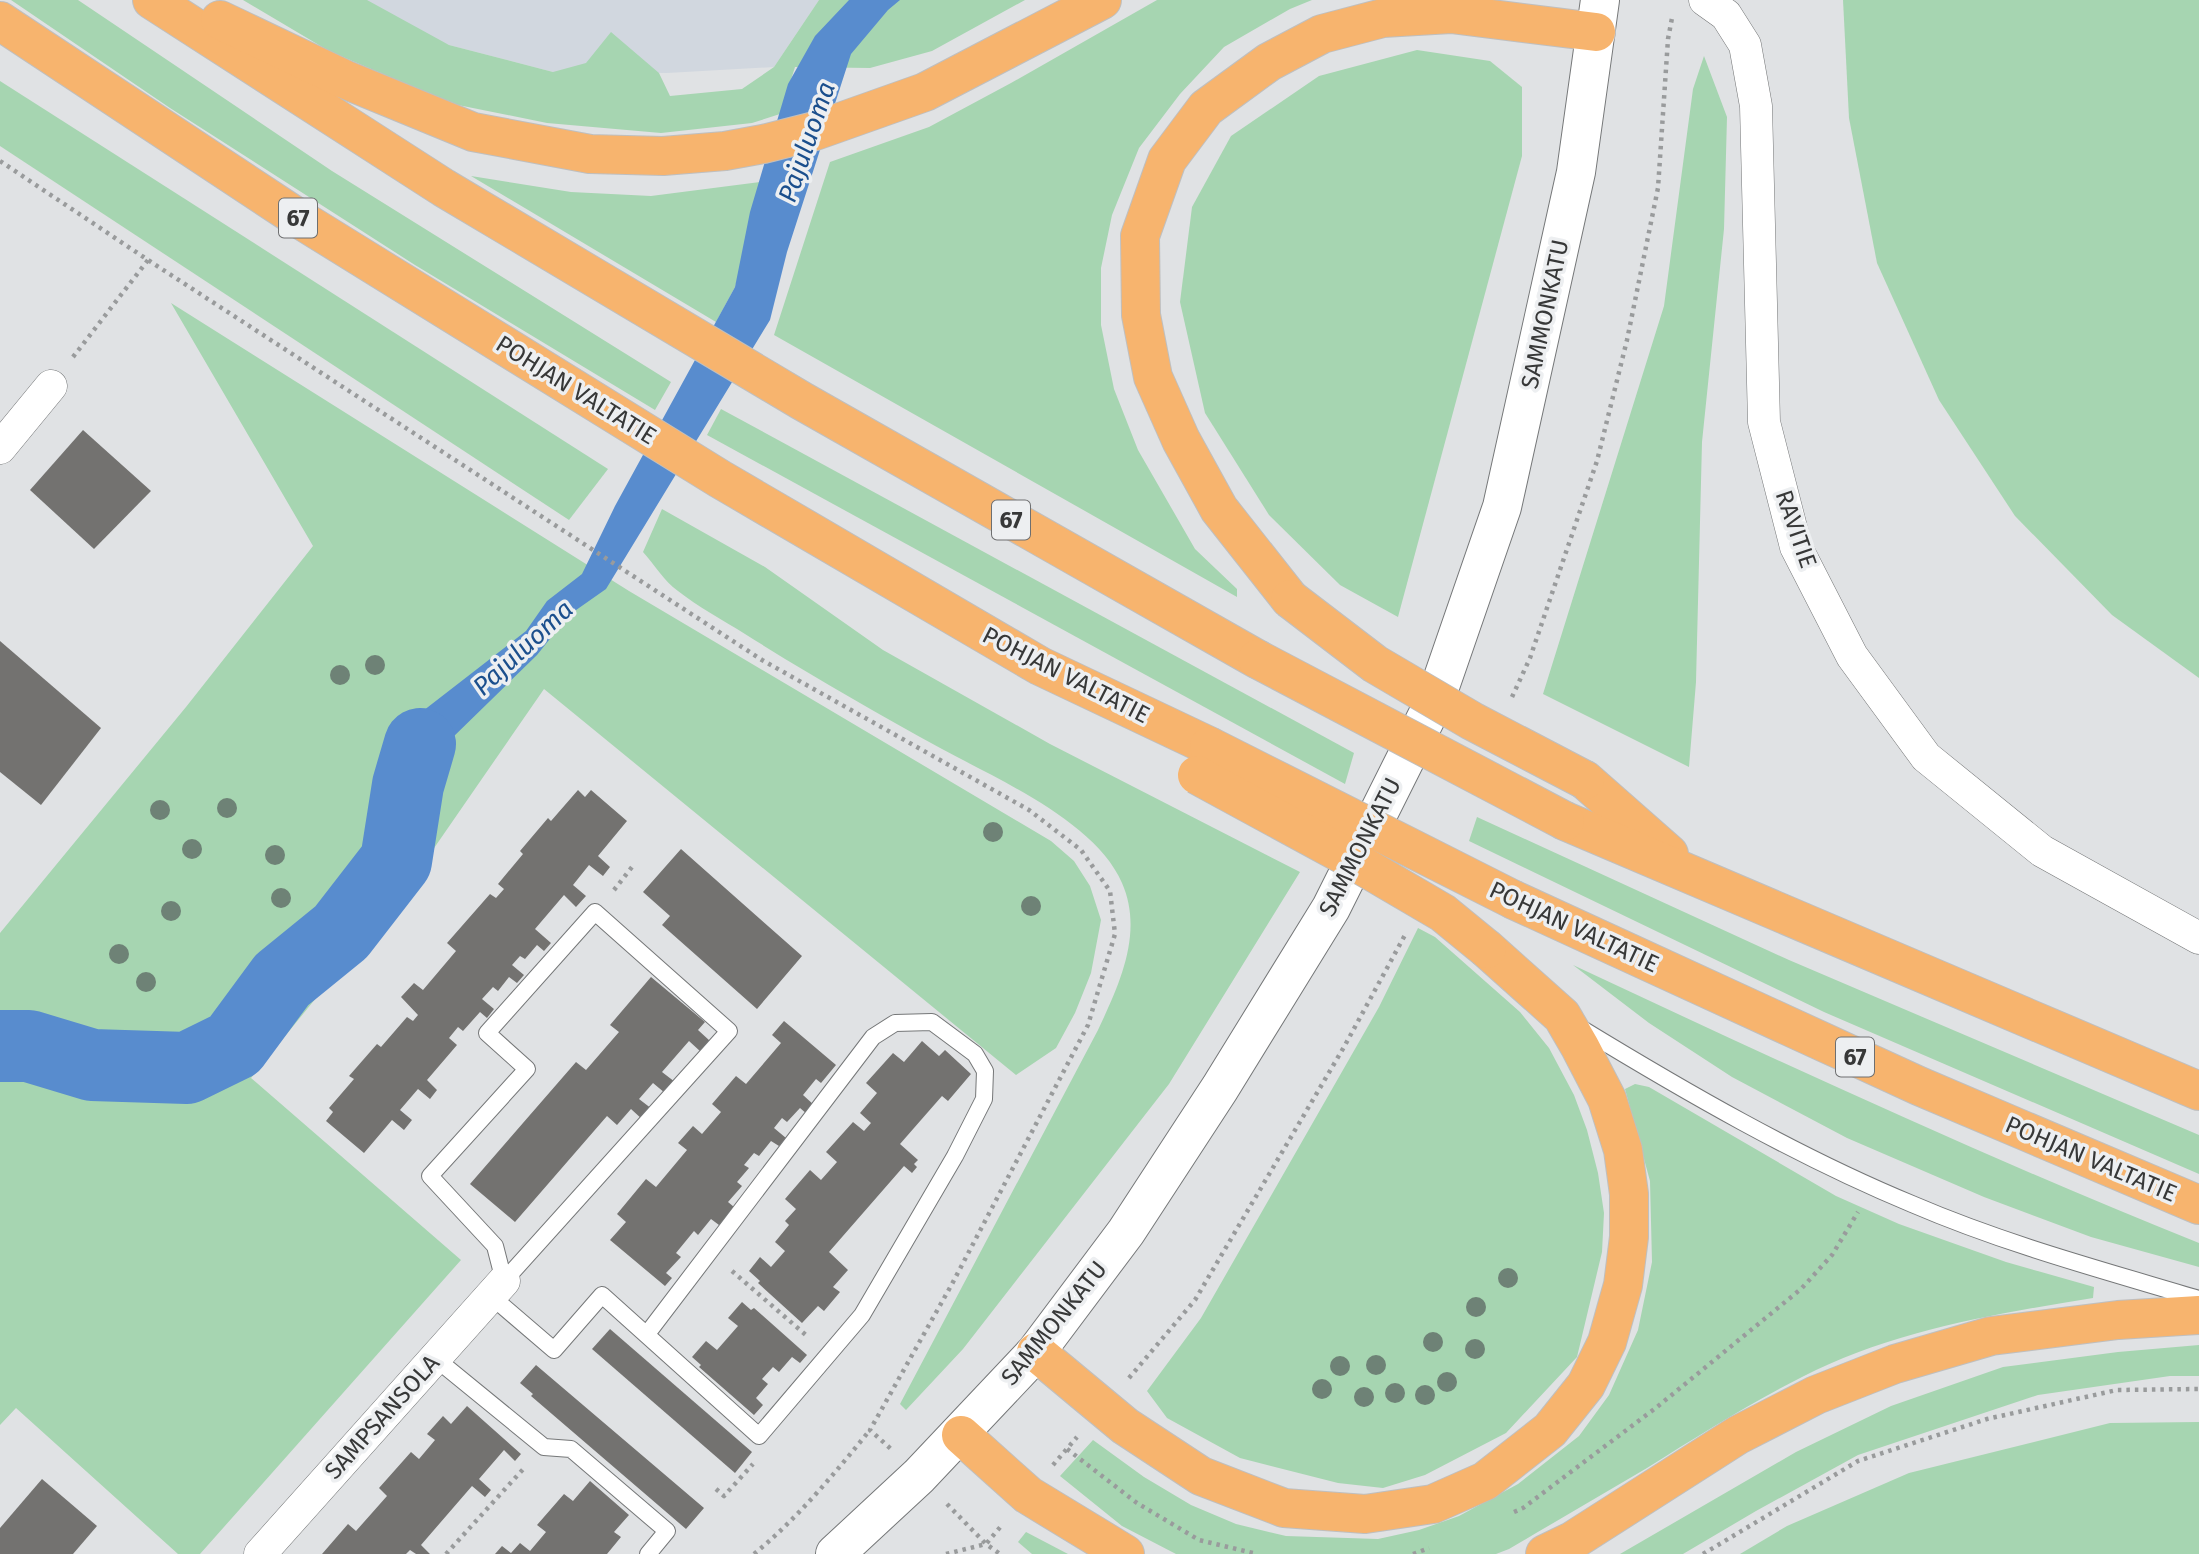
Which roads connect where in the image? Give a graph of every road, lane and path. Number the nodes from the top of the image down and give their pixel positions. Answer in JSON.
{"nodes":[{"id":1,"x":152,"y":0,"type":"edge"},
{"id":2,"x":179,"y":0,"type":"edge"},
{"id":3,"x":1102,"y":0,"type":"edge"},
{"id":4,"x":1721,"y":5,"type":"edge"},
{"id":5,"x":1598,"y":16,"type":"edge"},
{"id":6,"x":0,"y":21,"type":"edge"},
{"id":7,"x":0,"y":161,"type":"edge"},
{"id":8,"x":148,"y":260,"type":"junction"},
{"id":9,"x":51,"y":386,"type":"joint"},
{"id":10,"x":0,"y":448,"type":"edge"},
{"id":11,"x":644,"y":583,"type":"dead end"},
{"id":12,"x":1203,"y":761,"type":"junction"},
{"id":13,"x":1695,"y":876,"type":"junction"},
{"id":14,"x":2199,"y":938,"type":"edge"},
{"id":15,"x":1562,"y":1016,"type":"junction"},
{"id":16,"x":2199,"y":1091,"type":"edge"},
{"id":17,"x":1869,"y":1185,"type":"junction"},
{"id":18,"x":2199,"y":1205,"type":"edge"},
{"id":19,"x":710,"y":1252,"type":"junction"},
{"id":20,"x":498,"y":1288,"type":"junction"},
{"id":21,"x":2199,"y":1299,"type":"edge"},
{"id":22,"x":2199,"y":1315,"type":"edge"},
{"id":23,"x":647,"y":1334,"type":"junction"},
{"id":24,"x":1036,"y":1352,"type":"junction"},
{"id":25,"x":828,"y":1353,"type":"junction"},
{"id":26,"x":435,"y":1358,"type":"junction"},
{"id":27,"x":2199,"y":1389,"type":"edge"},
{"id":28,"x":870,"y":1430,"type":"dead end"},
{"id":29,"x":961,"y":1435,"type":"junction"},
{"id":30,"x":759,"y":1436,"type":"junction"},
{"id":31,"x":544,"y":1447,"type":"junction"},
{"id":32,"x":1067,"y":1449,"type":"dead end"},
{"id":33,"x":716,"y":1489,"type":"dead end"},
{"id":34,"x":1512,"y":1513,"type":"dead end"},
{"id":35,"x":1436,"y":1544,"type":"dead end"},
{"id":36,"x":260,"y":1554,"type":"edge"},
{"id":37,"x":446,"y":1554,"type":"edge"},
{"id":38,"x":648,"y":1554,"type":"edge"},
{"id":39,"x":754,"y":1554,"type":"edge"},
{"id":40,"x":835,"y":1554,"type":"edge"},
{"id":41,"x":1125,"y":1554,"type":"edge"},
{"id":42,"x":1257,"y":1554,"type":"edge"},
{"id":43,"x":1413,"y":1554,"type":"edge"},
{"id":44,"x":1545,"y":1554,"type":"edge"},
{"id":45,"x":1703,"y":1554,"type":"edge"}],
"edges":[{"from":1,"to":13,"type":"highway","number":"67","bridge":true},
{"from":2,"to":3,"type":"highway"},
{"from":4,"to":14,"type":"street","name":"RAVITIE"},
{"from":5,"to":13,"type":"highway","bridge":true},
{"from":5,"to":24,"type":"main road","name":"SAMMONKATU"},
{"from":6,"to":12,"type":"highway","name":"POHJAN VALTATIE","number":"67"},
{"from":7,"to":8,"type":"path"},
{"from":8,"to":9,"type":"path"},
{"from":8,"to":11,"type":"path"},
{"from":9,"to":10,"type":"street"},
{"from":12,"to":15,"type":"highway","bridge":true},
{"from":12,"to":18,"type":"highway","name":"POHJAN VALTATIE","number":"67","bridge":true},
{"from":13,"to":16,"type":"highway","number":"67"},
{"from":15,"to":17,"type":"lane"},
{"from":15,"to":24,"type":"highway"},
{"from":17,"to":21,"type":"lane"},
{"from":17,"to":34,"type":"path"},
{"from":19,"to":23,"type":"lane"},
{"from":19,"to":25,"type":"path"},
{"from":19,"to":25,"type":"lane"},
{"from":20,"to":20,"type":"lane"},
{"from":20,"to":23,"type":"lane"},
{"from":20,"to":26,"type":"street","name":"SAMPSANSOLA"},
{"from":22,"to":44,"type":"highway"},
{"from":23,"to":30,"type":"lane"},
{"from":24,"to":29,"type":"main road","name":"SAMMONKATU"},
{"from":25,"to":30,"type":"lane"},
{"from":26,"to":31,"type":"lane"},
{"from":26,"to":36,"type":"street","name":"SAMPSANSOLA"},
{"from":27,"to":45,"type":"path"},
{"from":28,"to":39,"type":"path"},
{"from":29,"to":40,"type":"main road","name":"SAMMONKATU"},
{"from":29,"to":41,"type":"highway"},
{"from":30,"to":33,"type":"path"},
{"from":31,"to":37,"type":"path"},
{"from":31,"to":38,"type":"lane"},
{"from":32,"to":42,"type":"path"},
{"from":35,"to":43,"type":"path"}]}
